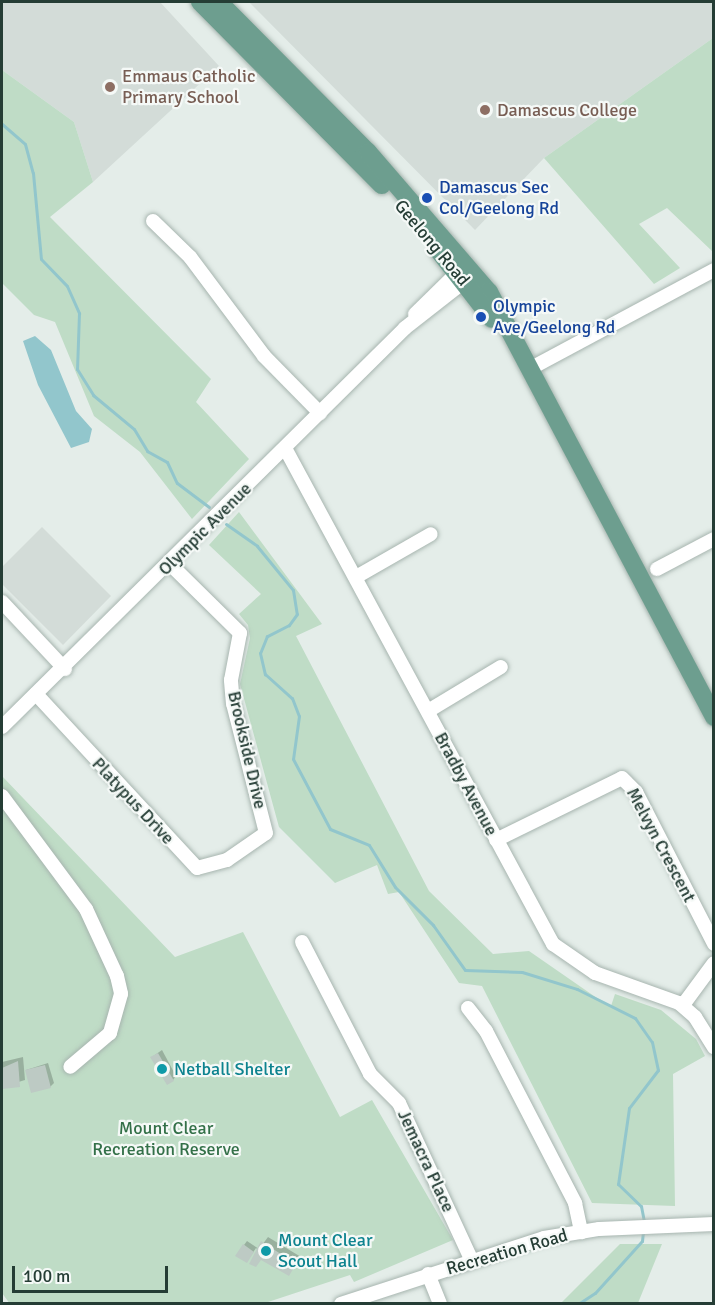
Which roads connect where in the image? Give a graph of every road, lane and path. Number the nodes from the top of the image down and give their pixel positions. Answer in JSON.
{"nodes":[{"id":1,"x":200,"y":2,"type":"edge"},
{"id":2,"x":219,"y":2,"type":"edge"},
{"id":3,"x":153,"y":221,"type":"dead end"},
{"id":4,"x":714,"y":270,"type":"edge"},
{"id":5,"x":465,"y":273,"type":"junction"},
{"id":6,"x":528,"y":369,"type":"junction"},
{"id":7,"x":320,"y":413,"type":"junction"},
{"id":8,"x":285,"y":448,"type":"junction"},
{"id":9,"x":430,"y":534,"type":"dead end"},
{"id":10,"x":714,"y":539,"type":"edge"},
{"id":11,"x":170,"y":564,"type":"junction"},
{"id":12,"x":657,"y":568,"type":"dead end"},
{"id":13,"x":357,"y":577,"type":"junction"},
{"id":14,"x":2,"y":602,"type":"edge"},
{"id":15,"x":501,"y":667,"type":"dead end"},
{"id":16,"x":65,"y":669,"type":"junction"},
{"id":17,"x":36,"y":694,"type":"junction"},
{"id":18,"x":428,"y":711,"type":"junction"},
{"id":19,"x":714,"y":717,"type":"edge"},
{"id":20,"x":2,"y":727,"type":"edge"},
{"id":21,"x":2,"y":796,"type":"edge"},
{"id":22,"x":496,"y":840,"type":"junction"},
{"id":23,"x":245,"y":848,"type":"joint"},
{"id":24,"x":302,"y":942,"type":"dead end"},
{"id":25,"x":714,"y":944,"type":"edge"},
{"id":26,"x":714,"y":963,"type":"edge"},
{"id":27,"x":683,"y":1005,"type":"junction"},
{"id":28,"x":468,"y":1008,"type":"dead end"},
{"id":29,"x":714,"y":1048,"type":"edge"},
{"id":30,"x":70,"y":1067,"type":"dead end"},
{"id":31,"x":714,"y":1224,"type":"edge"},
{"id":32,"x":581,"y":1232,"type":"junction"},
{"id":33,"x":472,"y":1261,"type":"junction"},
{"id":34,"x":428,"y":1274,"type":"junction"},
{"id":35,"x":340,"y":1304,"type":"edge"},
{"id":36,"x":440,"y":1304,"type":"edge"}],
"edges":[{"from":1,"to":5,"type":"main road","name":"Geelong Road"},
{"from":2,"to":5,"type":"main road","name":"Geelong Road"},
{"from":3,"to":7,"type":"street"},
{"from":4,"to":6,"type":"street"},
{"from":5,"to":6,"type":"main road","name":"Geelong Road"},
{"from":5,"to":7,"type":"street","name":"Olympic Avenue"},
{"from":6,"to":19,"type":"main road","name":"Geelong Road"},
{"from":7,"to":8,"type":"street","name":"Olympic Avenue"},
{"from":8,"to":11,"type":"street","name":"Olympic Avenue"},
{"from":8,"to":13,"type":"street","name":"Bradby Avenue"},
{"from":9,"to":13,"type":"street"},
{"from":10,"to":12,"type":"street"},
{"from":11,"to":16,"type":"street","name":"Olympic Avenue"},
{"from":11,"to":23,"type":"street","name":"Brookside Drive"},
{"from":13,"to":18,"type":"street","name":"Bradby Avenue"},
{"from":14,"to":16,"type":"street"},
{"from":15,"to":18,"type":"street"},
{"from":16,"to":17,"type":"street","name":"Olympic Avenue"},
{"from":17,"to":20,"type":"street","name":"Olympic Avenue"},
{"from":17,"to":23,"type":"street","name":"Platypus Drive"},
{"from":18,"to":22,"type":"street","name":"Bradby Avenue"},
{"from":21,"to":30,"type":"street"},
{"from":22,"to":25,"type":"street","name":"Melvyn Crescent"},
{"from":22,"to":27,"type":"street","name":"Bradby Avenue"},
{"from":24,"to":33,"type":"street","name":"Jemacra Place"},
{"from":26,"to":27,"type":"street"},
{"from":27,"to":29,"type":"street"},
{"from":28,"to":32,"type":"street"},
{"from":31,"to":32,"type":"street","name":"Recreation Road"},
{"from":32,"to":33,"type":"street","name":"Recreation Road"},
{"from":33,"to":34,"type":"street","name":"Recreation Road"},
{"from":34,"to":35,"type":"street","name":"Recreation Road"},
{"from":34,"to":36,"type":"street"}]}
